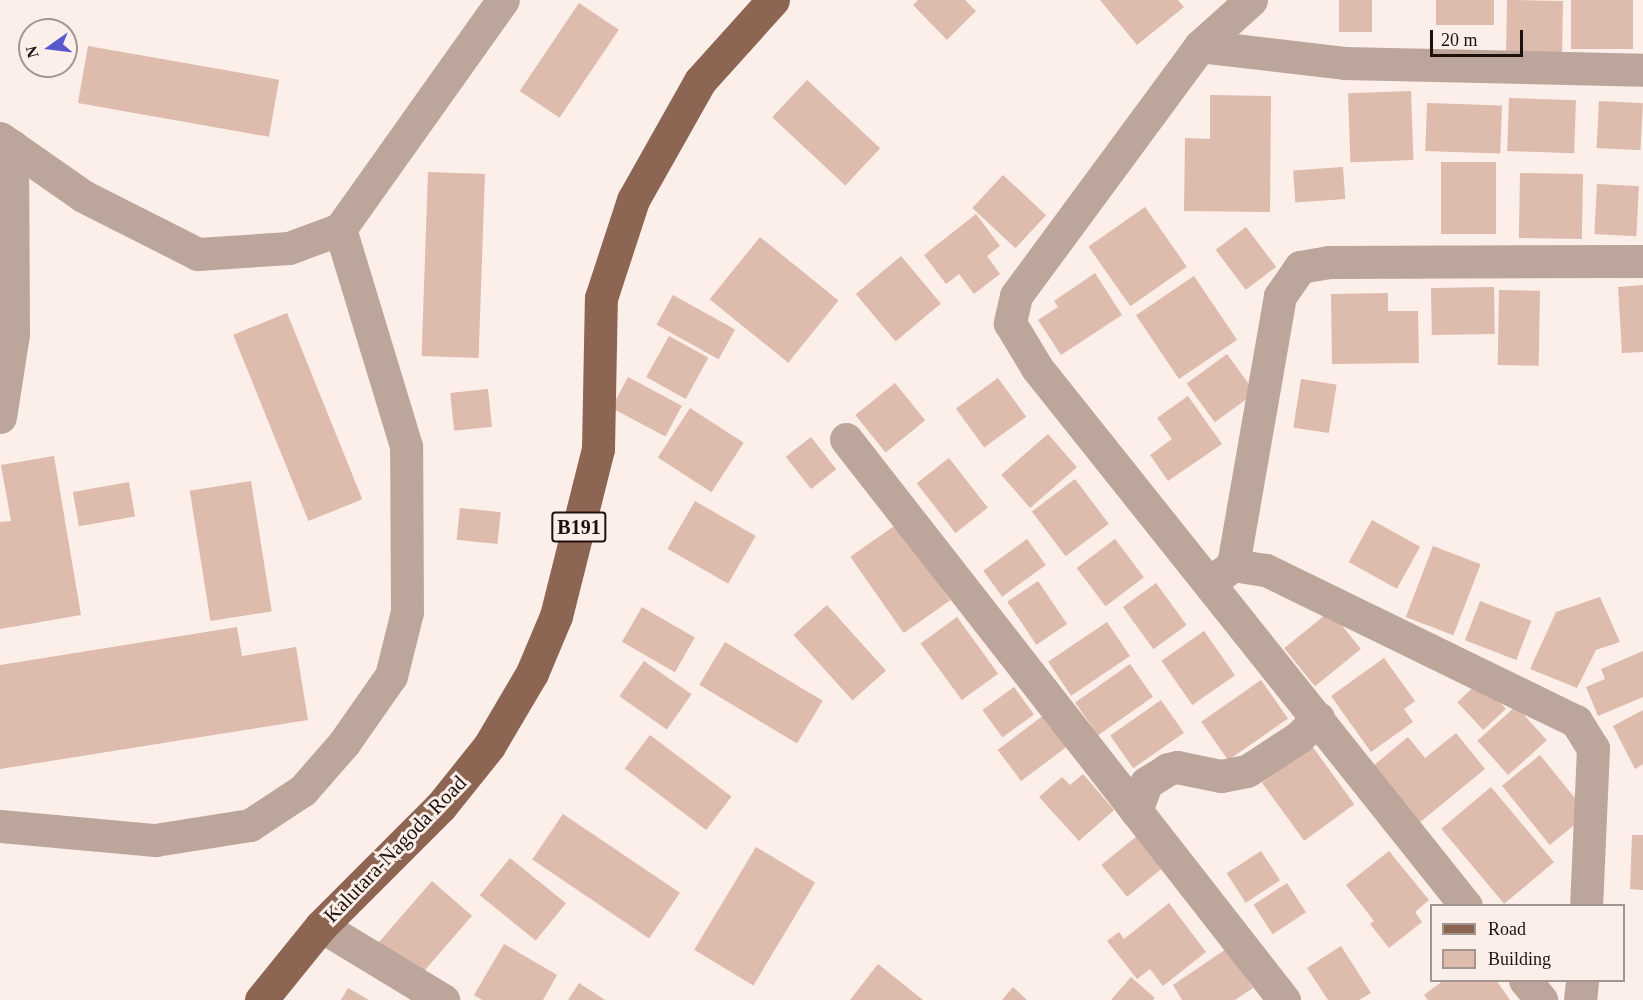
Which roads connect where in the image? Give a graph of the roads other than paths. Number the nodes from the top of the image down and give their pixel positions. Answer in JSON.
{"nodes":[{"id":1,"x":503,"y":0,"type":"edge"},
{"id":2,"x":773,"y":0,"type":"edge"},
{"id":3,"x":1251,"y":0,"type":"edge"},
{"id":4,"x":1200,"y":46,"type":"junction"},
{"id":5,"x":1643,"y":70,"type":"edge"},
{"id":6,"x":6,"y":142,"type":"edge"},
{"id":7,"x":340,"y":229,"type":"junction"},
{"id":8,"x":1643,"y":261,"type":"edge"},
{"id":9,"x":0,"y":417,"type":"edge"},
{"id":10,"x":846,"y":439,"type":"dead end"},
{"id":11,"x":1221,"y":574,"type":"junction"},
{"id":12,"x":1318,"y":718,"type":"junction"},
{"id":13,"x":1136,"y":811,"type":"junction"},
{"id":14,"x":0,"y":826,"type":"edge"},
{"id":15,"x":1464,"y":904,"type":"edge"},
{"id":16,"x":1586,"y":904,"type":"edge"},
{"id":17,"x":321,"y":926,"type":"junction"},
{"id":18,"x":1526,"y":982,"type":"edge"},
{"id":19,"x":1582,"y":982,"type":"edge"},
{"id":20,"x":261,"y":1000,"type":"edge"},
{"id":21,"x":443,"y":1000,"type":"edge"},
{"id":22,"x":1284,"y":1000,"type":"edge"},
{"id":23,"x":1541,"y":1000,"type":"edge"},
{"id":24,"x":1580,"y":1000,"type":"edge"}],
"edges":[{"from":1,"to":7,"type":"street"},
{"from":2,"to":17,"type":"main road","name":"Kalutara-Nagoda Road","number":"B191"},
{"from":3,"to":4,"type":"street"},
{"from":4,"to":5,"type":"street"},
{"from":4,"to":11,"type":"street"},
{"from":6,"to":7,"type":"street"},
{"from":6,"to":9,"type":"street"},
{"from":7,"to":14,"type":"street"},
{"from":8,"to":11,"type":"street"},
{"from":10,"to":13,"type":"street"},
{"from":11,"to":12,"type":"street"},
{"from":11,"to":16,"type":"street"},
{"from":12,"to":13,"type":"street"},
{"from":12,"to":15,"type":"street"},
{"from":13,"to":22,"type":"street"},
{"from":17,"to":20,"type":"main road","name":"Kalutara-Nagoda Road","number":"B191"},
{"from":17,"to":21,"type":"street"},
{"from":18,"to":23,"type":"street"},
{"from":19,"to":24,"type":"street"}]}
